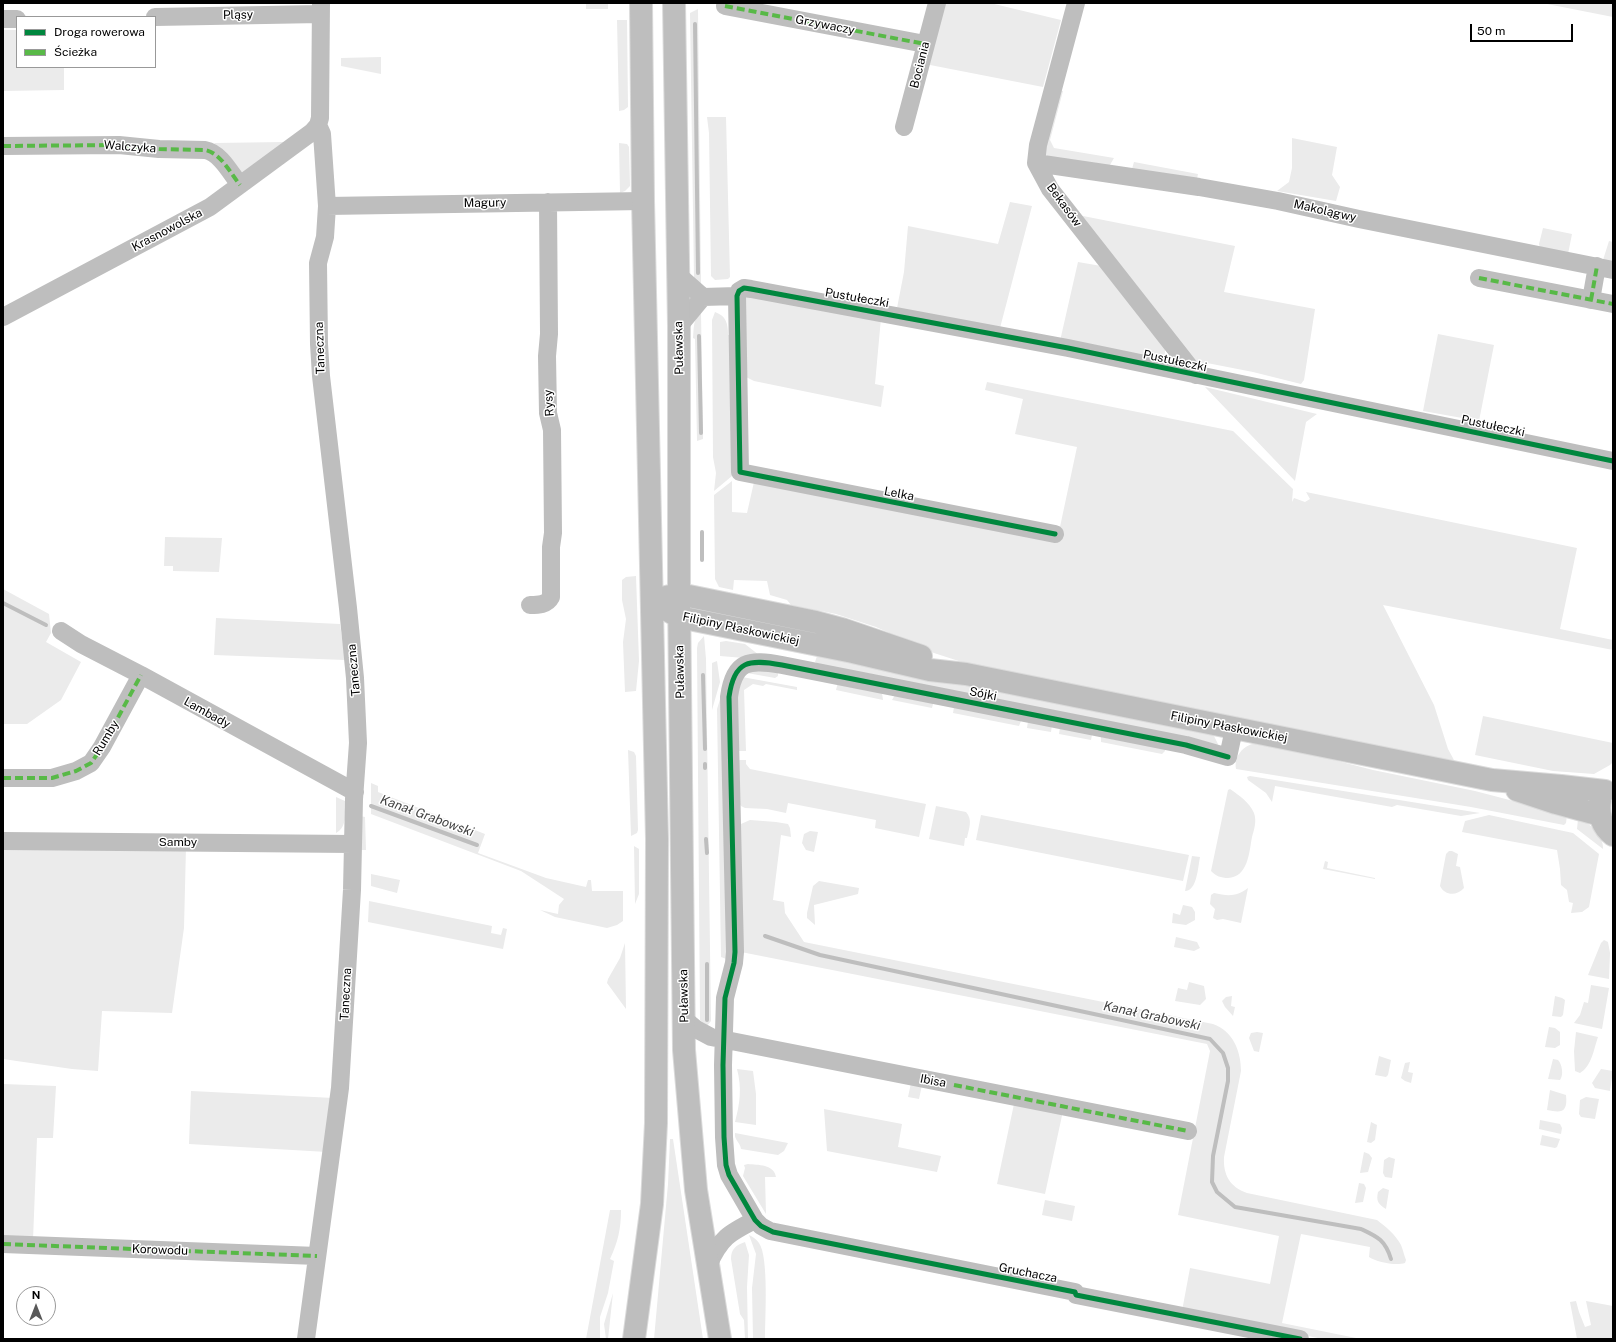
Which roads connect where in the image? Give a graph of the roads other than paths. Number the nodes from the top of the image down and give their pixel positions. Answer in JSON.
{"nodes":[{"id":1,"x":641,"y":3,"type":"edge"},
{"id":2,"x":674,"y":3,"type":"edge"},
{"id":3,"x":936,"y":3,"type":"edge"},
{"id":4,"x":1076,"y":3,"type":"edge"},
{"id":5,"x":725,"y":6,"type":"dead end"},
{"id":6,"x":320,"y":8,"type":"edge"},
{"id":7,"x":156,"y":17,"type":"edge"},
{"id":8,"x":16,"y":19,"type":"edge"},
{"id":9,"x":3,"y":20,"type":"edge"},
{"id":10,"x":926,"y":44,"type":"junction"},
{"id":11,"x":318,"y":125,"type":"junction"},
{"id":12,"x":904,"y":127,"type":"dead end"},
{"id":13,"x":3,"y":146,"type":"edge"},
{"id":14,"x":1036,"y":163,"type":"junction"},
{"id":15,"x":240,"y":185,"type":"junction"},
{"id":16,"x":643,"y":201,"type":"junction"},
{"id":17,"x":548,"y":202,"type":"junction"},
{"id":18,"x":328,"y":206,"type":"junction"},
{"id":19,"x":1605,"y":268,"type":"edge"},
{"id":20,"x":677,"y":274,"type":"junction"},
{"id":21,"x":1479,"y":278,"type":"dead end"},
{"id":22,"x":737,"y":296,"type":"junction"},
{"id":23,"x":704,"y":297,"type":"junction"},
{"id":24,"x":1591,"y":300,"type":"junction"},
{"id":25,"x":1613,"y":304,"type":"edge"},
{"id":26,"x":3,"y":317,"type":"edge"},
{"id":27,"x":679,"y":326,"type":"junction"},
{"id":28,"x":1196,"y":375,"type":"junction"},
{"id":29,"x":1613,"y":461,"type":"edge"},
{"id":30,"x":1055,"y":534,"type":"dead end"},
{"id":31,"x":679,"y":594,"type":"junction"},
{"id":32,"x":652,"y":601,"type":"junction"},
{"id":33,"x":539,"y":604,"type":"dead end"},
{"id":34,"x":679,"y":617,"type":"junction"},
{"id":35,"x":61,"y":631,"type":"dead end"},
{"id":36,"x":813,"y":644,"type":"junction"},
{"id":37,"x":808,"y":670,"type":"junction"},
{"id":38,"x":966,"y":674,"type":"junction"},
{"id":39,"x":141,"y":676,"type":"junction"},
{"id":40,"x":1234,"y":729,"type":"junction"},
{"id":41,"x":3,"y":778,"type":"edge"},
{"id":42,"x":1492,"y":780,"type":"junction"},
{"id":43,"x":1609,"y":787,"type":"edge"},
{"id":44,"x":355,"y":792,"type":"junction"},
{"id":45,"x":1600,"y":815,"type":"junction"},
{"id":46,"x":1613,"y":835,"type":"edge"},
{"id":47,"x":3,"y":842,"type":"edge"},
{"id":48,"x":353,"y":844,"type":"junction"},
{"id":49,"x":684,"y":1019,"type":"junction"},
{"id":50,"x":724,"y":1039,"type":"junction"},
{"id":51,"x":1188,"y":1131,"type":"dead end"},
{"id":52,"x":755,"y":1220,"type":"junction"},
{"id":53,"x":3,"y":1244,"type":"edge"},
{"id":54,"x":316,"y":1256,"type":"junction"},
{"id":55,"x":708,"y":1266,"type":"junction"},
{"id":56,"x":306,"y":1339,"type":"edge"},
{"id":57,"x":634,"y":1339,"type":"edge"},
{"id":58,"x":720,"y":1339,"type":"edge"},
{"id":59,"x":1300,"y":1339,"type":"edge"}],
"edges":[{"from":1,"to":16,"type":"main road"},
{"from":2,"to":20,"type":"main road","name":"Puławska"},
{"from":3,"to":10,"type":"street","name":"Bociania"},
{"from":4,"to":14,"type":"street"},
{"from":5,"to":10,"type":"street","name":"Grzywaczy"},
{"from":6,"to":7,"type":"street","name":"Pląsy"},
{"from":6,"to":11,"type":"street","name":"Taneczna"},
{"from":8,"to":9,"type":"street"},
{"from":10,"to":12,"type":"street","name":"Bociania"},
{"from":11,"to":15,"type":"street","name":"Krasnowolska"},
{"from":11,"to":18,"type":"street","name":"Taneczna"},
{"from":13,"to":15,"type":"street","name":"Walczyka"},
{"from":14,"to":19,"type":"street","name":"Makolągwy"},
{"from":14,"to":28,"type":"street","name":"Bekasów"},
{"from":15,"to":26,"type":"street","name":"Krasnowolska"},
{"from":16,"to":17,"type":"street","name":"Magury"},
{"from":16,"to":32,"type":"main road"},
{"from":17,"to":18,"type":"street","name":"Magury"},
{"from":17,"to":33,"type":"street","name":"Rysy"},
{"from":18,"to":44,"type":"street","name":"Taneczna"},
{"from":19,"to":24,"type":"street"},
{"from":20,"to":23,"type":"street"},
{"from":20,"to":27,"type":"main road","name":"Puławska"},
{"from":21,"to":24,"type":"street"},
{"from":22,"to":23,"type":"street","name":"Pustułeczki"},
{"from":22,"to":28,"type":"street","name":"Pustułeczki"},
{"from":22,"to":30,"type":"street","name":"Lelka"},
{"from":23,"to":27,"type":"street"},
{"from":24,"to":25,"type":"street"},
{"from":27,"to":31,"type":"main road","name":"Puławska"},
{"from":28,"to":29,"type":"street","name":"Pustułeczki"},
{"from":31,"to":32,"type":"main road","name":"Filipiny Płaskowickiej"},
{"from":31,"to":34,"type":"main road","name":"Puławska"},
{"from":31,"to":38,"type":"main road","name":"Filipiny Płaskowickiej"},
{"from":32,"to":34,"type":"main road","name":"Filipiny Płaskowickiej"},
{"from":32,"to":57,"type":"main road"},
{"from":34,"to":36,"type":"main road","name":"Filipiny Płaskowickiej"},
{"from":34,"to":49,"type":"main road","name":"Puławska"},
{"from":35,"to":39,"type":"street","name":"Lambady"},
{"from":36,"to":37,"type":"street"},
{"from":36,"to":38,"type":"main road","name":"Filipiny Płaskowickiej"},
{"from":37,"to":40,"type":"street","name":"Sójki"},
{"from":37,"to":50,"type":"street","name":"Sójki"},
{"from":38,"to":40,"type":"main road","name":"Filipiny Płaskowickiej"},
{"from":39,"to":41,"type":"street","name":"Rumby"},
{"from":39,"to":44,"type":"street","name":"Lambady"},
{"from":40,"to":42,"type":"main road","name":"Filipiny Płaskowickiej"},
{"from":42,"to":43,"type":"main road","name":"Filipiny Płaskowickiej"},
{"from":42,"to":45,"type":"main road","name":"Filipiny Płaskowickiej"},
{"from":43,"to":45,"type":"main road"},
{"from":44,"to":48,"type":"street","name":"Taneczna"},
{"from":45,"to":46,"type":"main road"},
{"from":47,"to":48,"type":"street","name":"Samby"},
{"from":48,"to":54,"type":"street","name":"Taneczna"},
{"from":49,"to":50,"type":"street","name":"Ibisa"},
{"from":49,"to":55,"type":"main road","name":"Puławska"},
{"from":50,"to":51,"type":"street","name":"Ibisa"},
{"from":50,"to":52,"type":"street"},
{"from":52,"to":55,"type":"street"},
{"from":52,"to":59,"type":"street","name":"Gruchacza"},
{"from":53,"to":54,"type":"street","name":"Korowodu"},
{"from":54,"to":56,"type":"street","name":"Taneczna"},
{"from":55,"to":58,"type":"main road","name":"Puławska"}]}
